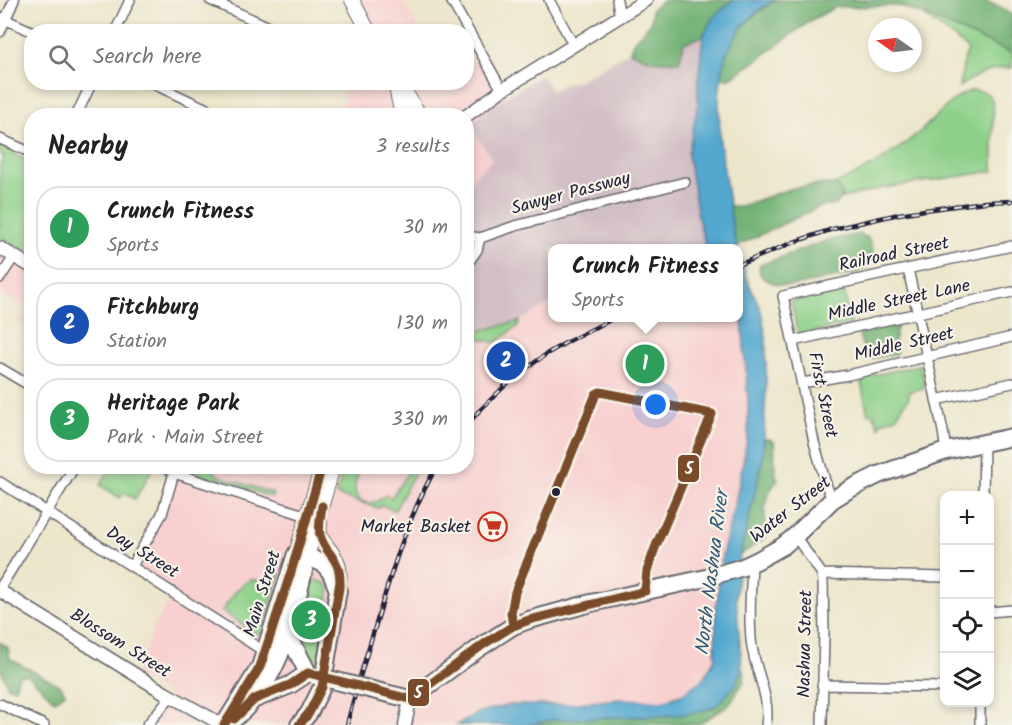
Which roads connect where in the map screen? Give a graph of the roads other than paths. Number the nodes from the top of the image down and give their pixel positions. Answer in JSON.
{"nodes":[{"id":1,"x":14,"y":0,"type":"edge"},
{"id":2,"x":130,"y":0,"type":"edge"},
{"id":3,"x":210,"y":0,"type":"edge"},
{"id":4,"x":352,"y":0,"type":"edge"},
{"id":5,"x":451,"y":0,"type":"edge"},
{"id":6,"x":549,"y":0,"type":"edge"},
{"id":7,"x":617,"y":0,"type":"edge"},
{"id":8,"x":646,"y":0,"type":"edge"},
{"id":9,"x":3,"y":18,"type":"edge"},
{"id":10,"x":620,"y":18,"type":"junction"},
{"id":11,"x":120,"y":24,"type":"edge"},
{"id":12,"x":262,"y":24,"type":"edge"},
{"id":13,"x":365,"y":24,"type":"edge"},
{"id":14,"x":465,"y":24,"type":"edge"},
{"id":15,"x":24,"y":28,"type":"edge"},
{"id":16,"x":0,"y":32,"type":"edge"},
{"id":17,"x":474,"y":41,"type":"edge"},
{"id":18,"x":574,"y":46,"type":"junction"},
{"id":19,"x":88,"y":90,"type":"edge"},
{"id":20,"x":166,"y":90,"type":"edge"},
{"id":21,"x":398,"y":90,"type":"edge"},
{"id":22,"x":402,"y":90,"type":"edge"},
{"id":23,"x":502,"y":90,"type":"junction"},
{"id":24,"x":80,"y":108,"type":"edge"},
{"id":25,"x":205,"y":108,"type":"edge"},
{"id":26,"x":401,"y":108,"type":"edge"},
{"id":27,"x":415,"y":108,"type":"edge"},
{"id":28,"x":474,"y":110,"type":"edge"},
{"id":29,"x":0,"y":139,"type":"edge"},
{"id":30,"x":24,"y":150,"type":"edge"},
{"id":31,"x":685,"y":182,"type":"dead end"},
{"id":32,"x":474,"y":237,"type":"edge"},
{"id":33,"x":480,"y":238,"type":"junction"},
{"id":34,"x":1012,"y":246,"type":"edge"},
{"id":35,"x":0,"y":248,"type":"edge"},
{"id":36,"x":474,"y":254,"type":"edge"},
{"id":37,"x":14,"y":256,"type":"junction"},
{"id":38,"x":24,"y":262,"type":"edge"},
{"id":39,"x":908,"y":269,"type":"junction"},
{"id":40,"x":0,"y":278,"type":"edge"},
{"id":41,"x":1012,"y":292,"type":"edge"},
{"id":42,"x":783,"y":296,"type":"joint"},
{"id":43,"x":918,"y":314,"type":"junction"},
{"id":44,"x":1012,"y":338,"type":"edge"},
{"id":45,"x":793,"y":340,"type":"junction"},
{"id":46,"x":927,"y":357,"type":"junction"},
{"id":47,"x":0,"y":368,"type":"edge"},
{"id":48,"x":24,"y":382,"type":"edge"},
{"id":49,"x":802,"y":383,"type":"junction"},
{"id":50,"x":1012,"y":383,"type":"edge"},
{"id":51,"x":936,"y":400,"type":"junction"},
{"id":52,"x":1012,"y":437,"type":"edge"},
{"id":53,"x":984,"y":443,"type":"junction"},
{"id":54,"x":946,"y":451,"type":"junction"},
{"id":55,"x":70,"y":474,"type":"edge"},
{"id":56,"x":174,"y":474,"type":"edge"},
{"id":57,"x":177,"y":474,"type":"edge"},
{"id":58,"x":320,"y":474,"type":"edge"},
{"id":59,"x":331,"y":474,"type":"edge"},
{"id":60,"x":0,"y":482,"type":"edge"},
{"id":61,"x":983,"y":491,"type":"edge"},
{"id":62,"x":832,"y":500,"type":"junction"},
{"id":63,"x":322,"y":506,"type":"junction"},
{"id":64,"x":47,"y":512,"type":"junction"},
{"id":65,"x":307,"y":516,"type":"junction"},
{"id":66,"x":795,"y":537,"type":"junction"},
{"id":67,"x":301,"y":556,"type":"junction"},
{"id":68,"x":748,"y":565,"type":"junction"},
{"id":69,"x":132,"y":566,"type":"junction"},
{"id":70,"x":822,"y":574,"type":"junction"},
{"id":71,"x":940,"y":577,"type":"edge"},
{"id":72,"x":300,"y":589,"type":"junction"},
{"id":73,"x":0,"y":590,"type":"edge"},
{"id":74,"x":338,"y":590,"type":"junction"},
{"id":75,"x":1012,"y":610,"type":"edge"},
{"id":76,"x":994,"y":612,"type":"edge"},
{"id":77,"x":288,"y":634,"type":"junction"},
{"id":78,"x":271,"y":657,"type":"junction"},
{"id":79,"x":312,"y":674,"type":"junction"},
{"id":80,"x":822,"y":685,"type":"junction"},
{"id":81,"x":940,"y":687,"type":"edge"},
{"id":82,"x":171,"y":696,"type":"junction"},
{"id":83,"x":255,"y":699,"type":"junction"},
{"id":84,"x":410,"y":699,"type":"junction"},
{"id":85,"x":0,"y":704,"type":"edge"},
{"id":86,"x":980,"y":707,"type":"edge"},
{"id":87,"x":44,"y":725,"type":"edge"},
{"id":88,"x":147,"y":725,"type":"edge"},
{"id":89,"x":224,"y":725,"type":"edge"},
{"id":90,"x":299,"y":725,"type":"edge"},
{"id":91,"x":405,"y":725,"type":"edge"},
{"id":92,"x":766,"y":725,"type":"edge"},
{"id":93,"x":822,"y":725,"type":"edge"},
{"id":94,"x":980,"y":725,"type":"edge"}],
"edges":[{"from":1,"to":9,"type":"street"},
{"from":2,"to":11,"type":"street"},
{"from":3,"to":12,"type":"street"},
{"from":4,"to":13,"type":"main road"},
{"from":5,"to":14,"type":"street"},
{"from":6,"to":18,"type":"street"},
{"from":7,"to":10,"type":"street"},
{"from":8,"to":10,"type":"street"},
{"from":9,"to":15,"type":"street"},
{"from":9,"to":16,"type":"street"},
{"from":10,"to":18,"type":"street"},
{"from":17,"to":23,"type":"street"},
{"from":18,"to":23,"type":"street"},
{"from":19,"to":24,"type":"street"},
{"from":20,"to":25,"type":"street"},
{"from":21,"to":26,"type":"main road"},
{"from":22,"to":27,"type":"main road"},
{"from":23,"to":28,"type":"street"},
{"from":29,"to":30,"type":"street"},
{"from":31,"to":33,"type":"street","name":"Sawyer Passway"},
{"from":32,"to":33,"type":"street","name":"Sawyer Passway"},
{"from":33,"to":36,"type":"street"},
{"from":34,"to":39,"type":"street","name":"Railroad Street"},
{"from":35,"to":37,"type":"street"},
{"from":37,"to":38,"type":"street"},
{"from":37,"to":40,"type":"street"},
{"from":39,"to":42,"type":"street","name":"Railroad Street"},
{"from":39,"to":43,"type":"street"},
{"from":41,"to":43,"type":"street","name":"Middle Street Lane"},
{"from":42,"to":45,"type":"street","name":"First Street"},
{"from":43,"to":45,"type":"street","name":"Middle Street Lane"},
{"from":43,"to":46,"type":"street"},
{"from":44,"to":46,"type":"street","name":"Middle Street"},
{"from":45,"to":49,"type":"street","name":"First Street"},
{"from":46,"to":49,"type":"street","name":"Middle Street"},
{"from":46,"to":51,"type":"street"},
{"from":47,"to":48,"type":"street"},
{"from":49,"to":62,"type":"street","name":"First Street"},
{"from":50,"to":51,"type":"street"},
{"from":51,"to":54,"type":"street"},
{"from":52,"to":53,"type":"highway","name":"Water Street"},
{"from":53,"to":54,"type":"highway","name":"Water Street"},
{"from":53,"to":61,"type":"street"},
{"from":54,"to":62,"type":"highway","name":"Water Street"},
{"from":55,"to":64,"type":"street"},
{"from":56,"to":69,"type":"street"},
{"from":57,"to":65,"type":"street"},
{"from":58,"to":65,"type":"main road","name":"Main Street"},
{"from":59,"to":63,"type":"main road","name":"Main Street"},
{"from":60,"to":64,"type":"street","name":"Day Street"},
{"from":62,"to":66,"type":"highway","name":"Water Street"},
{"from":63,"to":67,"type":"main road","name":"Main Street"},
{"from":63,"to":74,"type":"main road"},
{"from":64,"to":69,"type":"street","name":"Day Street"},
{"from":64,"to":73,"type":"street"},
{"from":65,"to":67,"type":"main road","name":"Main Street"},
{"from":66,"to":68,"type":"highway","name":"Water Street"},
{"from":66,"to":70,"type":"street","name":"Nashua Street"},
{"from":67,"to":72,"type":"highway","name":"Main Street"},
{"from":67,"to":74,"type":"highway"},
{"from":67,"to":78,"type":"highway","name":"Main Street"},
{"from":68,"to":84,"type":"highway","name":"Water Street"},
{"from":68,"to":92,"type":"street"},
{"from":69,"to":78,"type":"street","name":"Day Street"},
{"from":70,"to":71,"type":"street"},
{"from":70,"to":80,"type":"street","name":"Nashua Street"},
{"from":72,"to":74,"type":"highway"},
{"from":72,"to":77,"type":"highway","name":"Main Street"},
{"from":73,"to":82,"type":"street","name":"Blossom Street"},
{"from":74,"to":90,"type":"highway"},
{"from":75,"to":76,"type":"street"},
{"from":77,"to":78,"type":"highway","name":"Main Street"},
{"from":77,"to":79,"type":"highway"},
{"from":78,"to":79,"type":"highway"},
{"from":78,"to":83,"type":"highway","name":"Main Street"},
{"from":78,"to":89,"type":"highway","name":"Main Street"},
{"from":79,"to":83,"type":"highway"},
{"from":79,"to":84,"type":"highway","bridge":true},
{"from":80,"to":81,"type":"street"},
{"from":80,"to":93,"type":"street","name":"Nashua Street"},
{"from":82,"to":88,"type":"street"},
{"from":82,"to":89,"type":"street","name":"Blossom Street"},
{"from":83,"to":89,"type":"highway","name":"Main Street"},
{"from":84,"to":91,"type":"street"},
{"from":85,"to":87,"type":"street"},
{"from":86,"to":94,"type":"street"}]}
